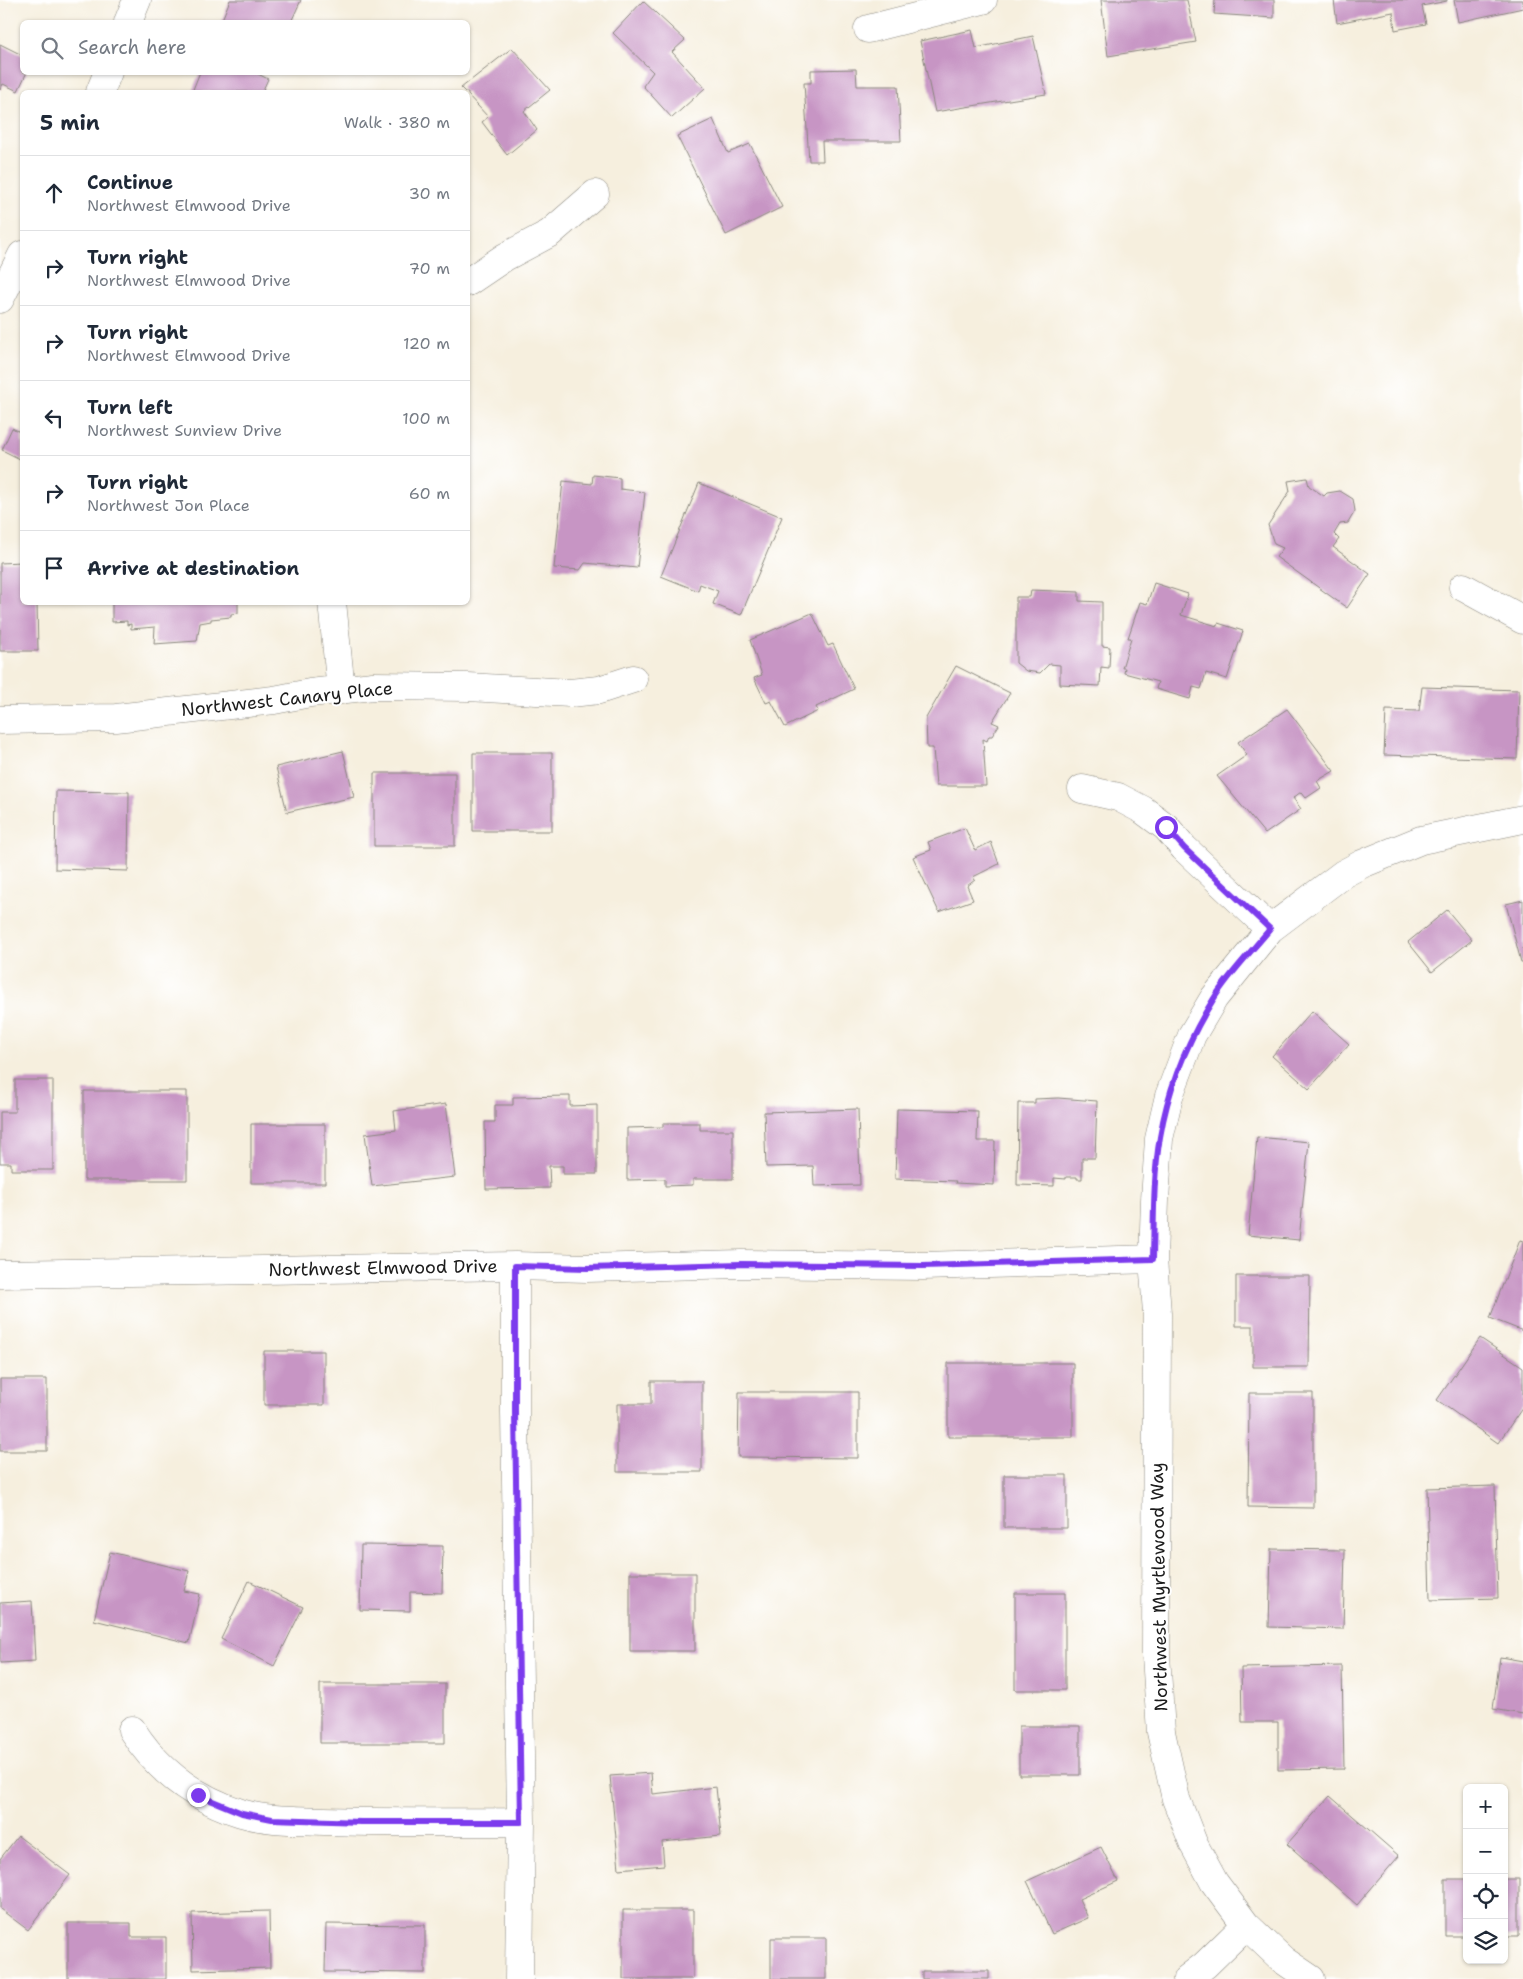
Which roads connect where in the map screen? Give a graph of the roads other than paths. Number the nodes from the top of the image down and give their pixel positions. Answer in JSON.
{"nodes":[{"id":1,"x":137,"y":0,"type":"edge"},
{"id":2,"x":982,"y":0,"type":"edge"},
{"id":3,"x":129,"y":20,"type":"edge"},
{"id":4,"x":868,"y":29,"type":"dead end"},
{"id":5,"x":107,"y":75,"type":"edge"},
{"id":6,"x":101,"y":90,"type":"edge"},
{"id":7,"x":595,"y":194,"type":"dead end"},
{"id":8,"x":20,"y":259,"type":"edge"},
{"id":9,"x":470,"y":281,"type":"edge"},
{"id":10,"x":0,"y":300,"type":"edge"},
{"id":11,"x":1463,"y":587,"type":"dead end"},
{"id":12,"x":332,"y":605,"type":"edge"},
{"id":13,"x":1523,"y":620,"type":"edge"},
{"id":14,"x":633,"y":679,"type":"dead end"},
{"id":15,"x":342,"y":690,"type":"junction"},
{"id":16,"x":0,"y":720,"type":"edge"},
{"id":17,"x":1082,"y":789,"type":"dead end"},
{"id":18,"x":1523,"y":819,"type":"edge"},
{"id":19,"x":1270,"y":929,"type":"junction"},
{"id":20,"x":1153,"y":1259,"type":"junction"},
{"id":21,"x":515,"y":1266,"type":"junction"},
{"id":22,"x":0,"y":1274,"type":"edge"},
{"id":23,"x":132,"y":1730,"type":"dead end"},
{"id":24,"x":521,"y":1822,"type":"junction"},
{"id":25,"x":1246,"y":1925,"type":"junction"},
{"id":26,"x":519,"y":1979,"type":"edge"},
{"id":27,"x":1187,"y":1979,"type":"edge"},
{"id":28,"x":1311,"y":1979,"type":"edge"}],
"edges":[{"from":1,"to":3,"type":"street"},
{"from":2,"to":4,"type":"street"},
{"from":5,"to":6,"type":"street"},
{"from":7,"to":9,"type":"street"},
{"from":8,"to":10,"type":"street"},
{"from":11,"to":13,"type":"street"},
{"from":12,"to":15,"type":"street"},
{"from":14,"to":15,"type":"street","name":"Northwest Canary Place"},
{"from":15,"to":16,"type":"street","name":"Northwest Canary Place"},
{"from":17,"to":19,"type":"street"},
{"from":18,"to":19,"type":"street"},
{"from":19,"to":20,"type":"street"},
{"from":20,"to":21,"type":"street","name":"Northwest Elmwood Drive"},
{"from":20,"to":25,"type":"street","name":"Northwest Myrtlewood Way"},
{"from":21,"to":22,"type":"street","name":"Northwest Elmwood Drive"},
{"from":21,"to":24,"type":"street"},
{"from":23,"to":24,"type":"street"},
{"from":24,"to":26,"type":"street"},
{"from":25,"to":27,"type":"street"},
{"from":25,"to":28,"type":"street","name":"Northwest Myrtlewood Way"}]}
